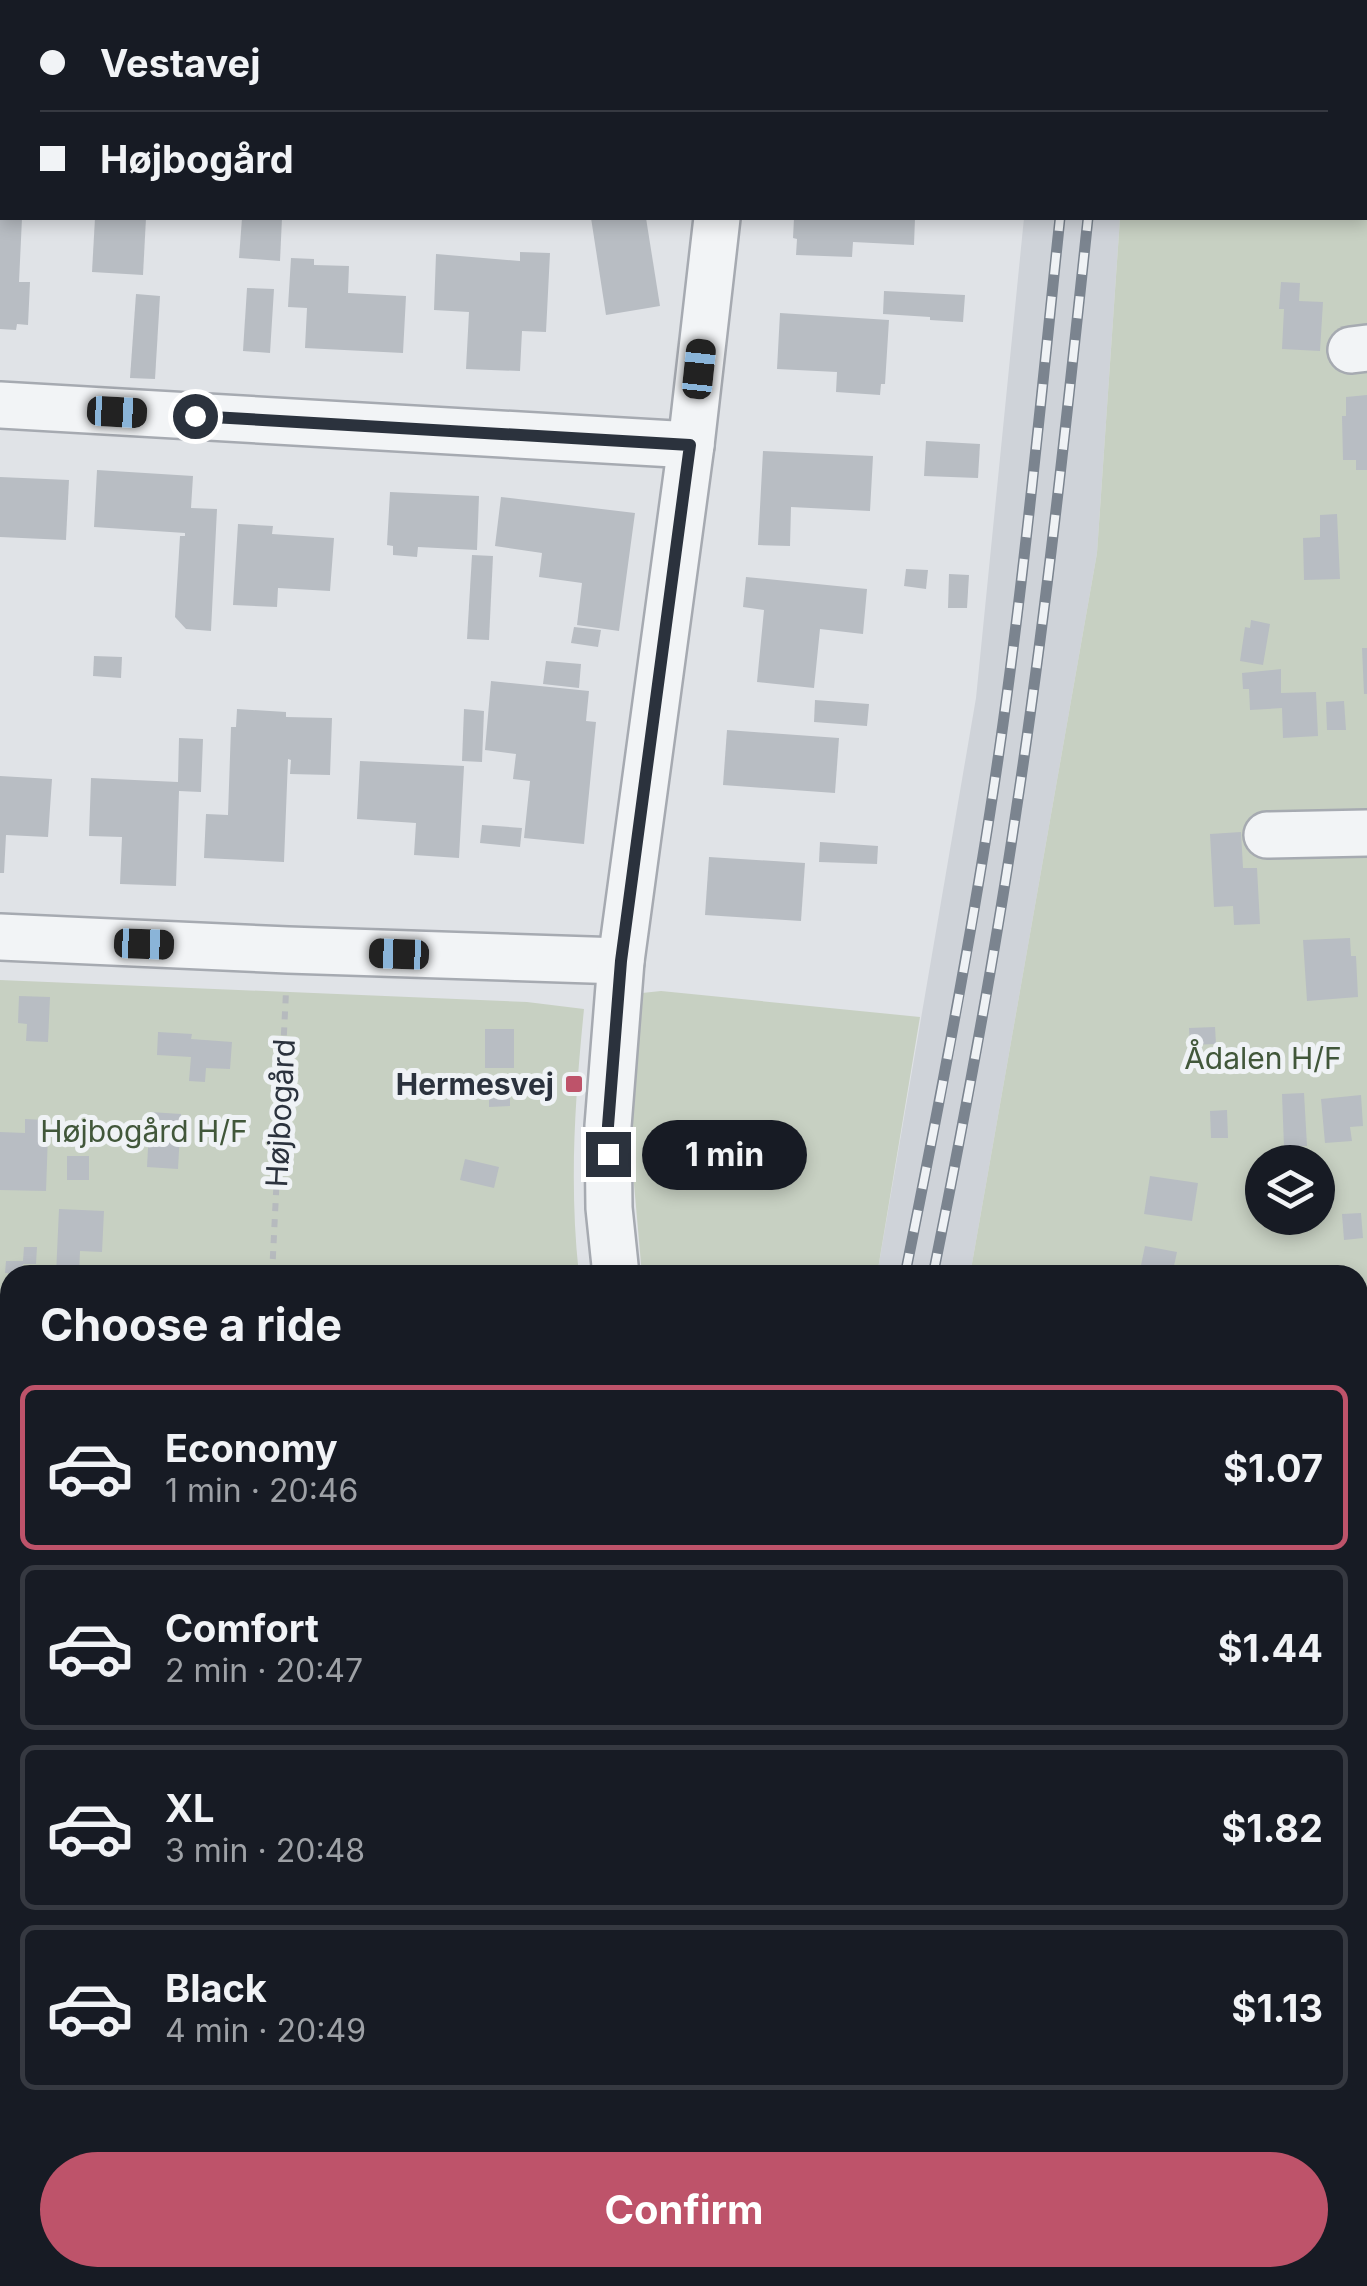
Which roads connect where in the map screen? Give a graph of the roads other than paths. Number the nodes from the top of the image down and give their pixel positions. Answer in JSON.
{"nodes":[{"id":1,"x":716,"y":220,"type":"edge"},
{"id":2,"x":0,"y":404,"type":"edge"},
{"id":3,"x":690,"y":445,"type":"junction"},
{"id":4,"x":1367,"y":833,"type":"edge"},
{"id":5,"x":1267,"y":835,"type":"dead end"},
{"id":6,"x":0,"y":936,"type":"edge"},
{"id":7,"x":621,"y":961,"type":"junction"},
{"id":8,"x":615,"y":1265,"type":"edge"}],
"edges":[{"from":1,"to":3,"type":"street"},
{"from":2,"to":3,"type":"street"},
{"from":3,"to":7,"type":"street"},
{"from":4,"to":5,"type":"street"},
{"from":6,"to":7,"type":"street"},
{"from":7,"to":8,"type":"street"}]}
